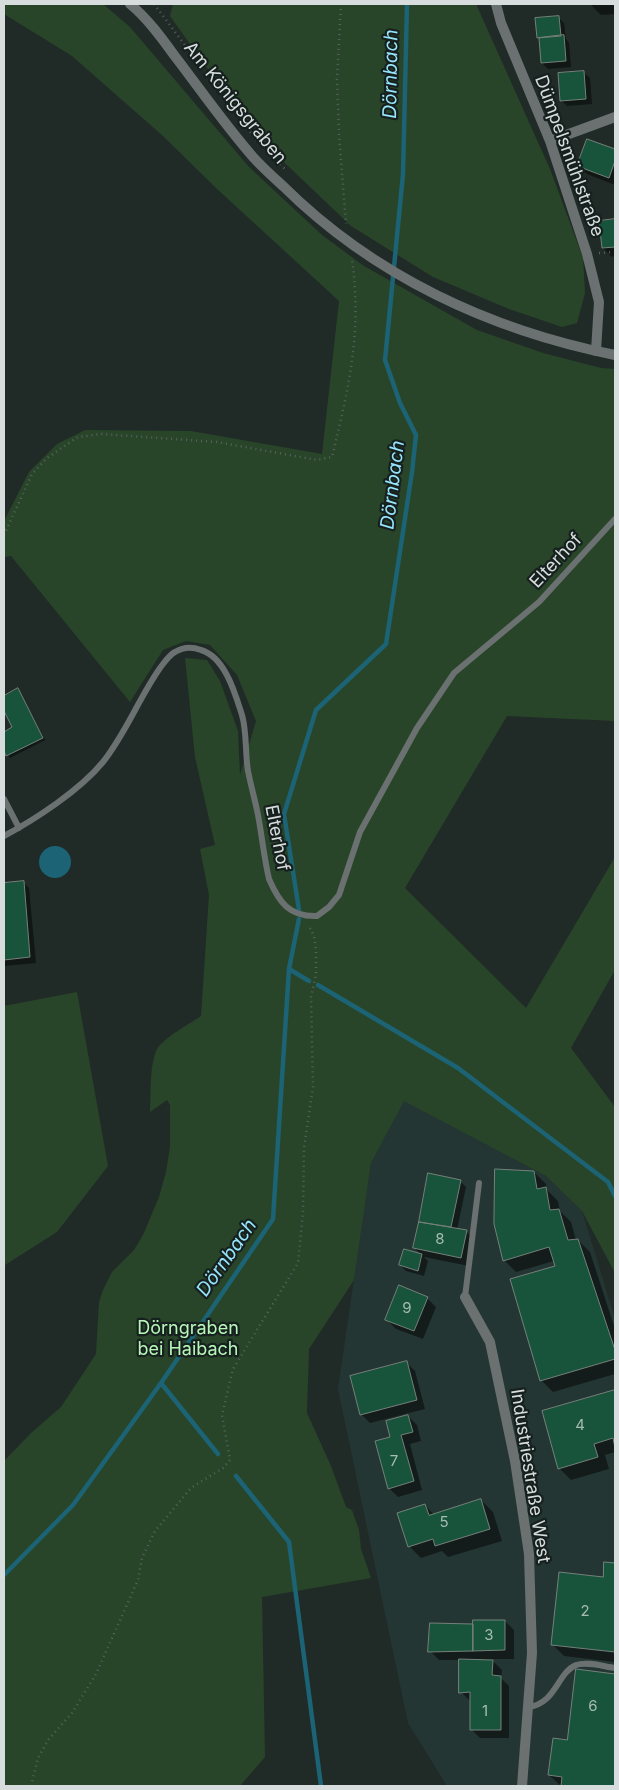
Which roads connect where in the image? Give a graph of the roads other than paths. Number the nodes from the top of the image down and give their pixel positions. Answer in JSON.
{"nodes":[{"id":1,"x":132,"y":4,"type":"edge"},
{"id":2,"x":496,"y":4,"type":"edge"},
{"id":3,"x":615,"y":117,"type":"edge"},
{"id":4,"x":550,"y":141,"type":"junction"},
{"id":5,"x":596,"y":351,"type":"junction"},
{"id":6,"x":615,"y":355,"type":"edge"},
{"id":7,"x":615,"y":519,"type":"edge"},
{"id":8,"x":4,"y":799,"type":"edge"},
{"id":9,"x":19,"y":828,"type":"junction"},
{"id":10,"x":4,"y":836,"type":"edge"},
{"id":11,"x":479,"y":1183,"type":"dead end"},
{"id":12,"x":465,"y":1298,"type":"joint"},
{"id":13,"x":615,"y":1668,"type":"edge"},
{"id":14,"x":528,"y":1707,"type":"junction"},
{"id":15,"x":522,"y":1786,"type":"edge"}],
"edges":[{"from":1,"to":5,"type":"street","name":"Am Königsgraben"},
{"from":2,"to":4,"type":"street","name":"Dümpelsmühlstraße"},
{"from":3,"to":4,"type":"street"},
{"from":4,"to":5,"type":"street","name":"Dümpelsmühlstraße"},
{"from":5,"to":6,"type":"street","name":"Am Königsgraben"},
{"from":7,"to":9,"type":"lane","name":"Elterhof"},
{"from":8,"to":9,"type":"lane"},
{"from":9,"to":10,"type":"lane","name":"Elterhof"},
{"from":11,"to":12,"type":"lane"},
{"from":12,"to":14,"type":"street","name":"Industriestraße West"},
{"from":13,"to":14,"type":"lane"},
{"from":14,"to":15,"type":"street","name":"Industriestraße West"}]}
